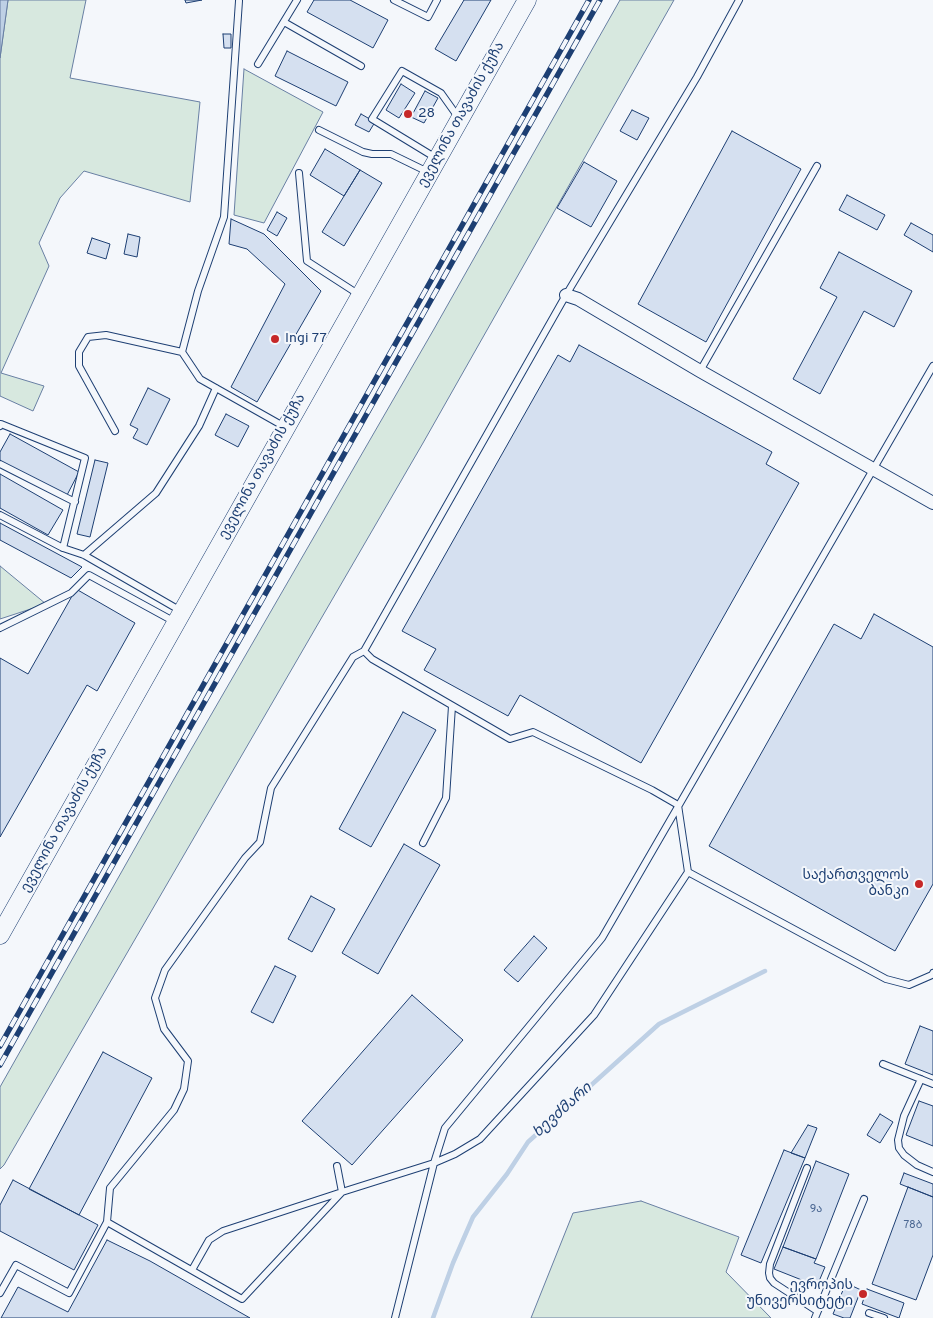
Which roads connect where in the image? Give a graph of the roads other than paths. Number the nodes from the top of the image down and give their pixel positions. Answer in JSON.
{"nodes":[{"id":1,"x":297,"y":0,"type":"edge"},
{"id":2,"x":394,"y":0,"type":"edge"},
{"id":3,"x":437,"y":0,"type":"edge"},
{"id":4,"x":527,"y":0,"type":"edge"},
{"id":5,"x":739,"y":0,"type":"edge"},
{"id":6,"x":239,"y":1,"type":"edge"},
{"id":7,"x":284,"y":22,"type":"junction"},
{"id":8,"x":258,"y":64,"type":"dead end"},
{"id":9,"x":362,"y":66,"type":"dead end"},
{"id":10,"x":460,"y":119,"type":"junction"},
{"id":11,"x":318,"y":130,"type":"dead end"},
{"id":12,"x":433,"y":166,"type":"junction"},
{"id":13,"x":816,"y":166,"type":"dead end"},
{"id":14,"x":299,"y":174,"type":"dead end"},
{"id":15,"x":566,"y":294,"type":"junction"},
{"id":16,"x":360,"y":296,"type":"junction"},
{"id":17,"x":182,"y":352,"type":"junction"},
{"id":18,"x":933,"y":366,"type":"edge"},
{"id":19,"x":700,"y":371,"type":"junction"},
{"id":20,"x":930,"y":379,"type":"edge"},
{"id":21,"x":216,"y":388,"type":"junction"},
{"id":22,"x":0,"y":426,"type":"edge"},
{"id":23,"x":286,"y":427,"type":"junction"},
{"id":24,"x":114,"y":431,"type":"dead end"},
{"id":25,"x":0,"y":464,"type":"edge"},
{"id":26,"x":873,"y":469,"type":"junction"},
{"id":27,"x":75,"y":502,"type":"junction"},
{"id":28,"x":933,"y":503,"type":"edge"},
{"id":29,"x":0,"y":514,"type":"edge"},
{"id":30,"x":63,"y":548,"type":"junction"},
{"id":31,"x":84,"y":555,"type":"junction"},
{"id":32,"x":179,"y":617,"type":"junction"},
{"id":33,"x":0,"y":628,"type":"edge"},
{"id":34,"x":364,"y":651,"type":"junction"},
{"id":35,"x":452,"y":706,"type":"junction"},
{"id":36,"x":678,"y":805,"type":"junction"},
{"id":37,"x":423,"y":843,"type":"dead end"},
{"id":38,"x":688,"y":872,"type":"junction"},
{"id":39,"x":0,"y":935,"type":"edge"},
{"id":40,"x":933,"y":973,"type":"edge"},
{"id":41,"x":883,"y":1064,"type":"dead end"},
{"id":42,"x":921,"y":1079,"type":"junction"},
{"id":43,"x":933,"y":1084,"type":"edge"},
{"id":44,"x":434,"y":1163,"type":"junction"},
{"id":45,"x":337,"y":1166,"type":"dead end"},
{"id":46,"x":807,"y":1168,"type":"dead end"},
{"id":47,"x":933,"y":1172,"type":"edge"},
{"id":48,"x":342,"y":1192,"type":"junction"},
{"id":49,"x":864,"y":1199,"type":"dead end"},
{"id":50,"x":108,"y":1222,"type":"junction"},
{"id":51,"x":192,"y":1270,"type":"junction"},
{"id":52,"x":0,"y":1293,"type":"edge"},
{"id":53,"x":869,"y":1313,"type":"dead end"},
{"id":54,"x":816,"y":1315,"type":"edge"},
{"id":55,"x":395,"y":1318,"type":"edge"},
{"id":56,"x":884,"y":1318,"type":"edge"}],
"edges":[{"from":1,"to":7,"type":"lane"},
{"from":2,"to":3,"type":"lane"},
{"from":4,"to":10,"type":"main road","name":"ეველინა თავაძის ქუჩა"},
{"from":5,"to":15,"type":"lane"},
{"from":6,"to":17,"type":"lane"},
{"from":7,"to":8,"type":"lane"},
{"from":7,"to":9,"type":"lane"},
{"from":10,"to":12,"type":"main road","name":"ეველინა თავაძის ქუჩა"},
{"from":10,"to":12,"type":"lane"},
{"from":11,"to":12,"type":"lane"},
{"from":12,"to":16,"type":"main road","name":"ეველინა თავაძის ქუჩა"},
{"from":13,"to":19,"type":"lane"},
{"from":14,"to":16,"type":"lane"},
{"from":15,"to":19,"type":"street"},
{"from":15,"to":34,"type":"lane"},
{"from":16,"to":23,"type":"main road","name":"ეველინა თავაძის ქუჩა"},
{"from":17,"to":21,"type":"lane"},
{"from":17,"to":24,"type":"lane"},
{"from":18,"to":20,"type":"lane"},
{"from":19,"to":26,"type":"street"},
{"from":20,"to":26,"type":"lane"},
{"from":21,"to":23,"type":"lane"},
{"from":21,"to":31,"type":"lane"},
{"from":22,"to":27,"type":"lane"},
{"from":23,"to":32,"type":"main road","name":"ეველინა თავაძის ქუჩა"},
{"from":25,"to":27,"type":"lane"},
{"from":26,"to":28,"type":"street"},
{"from":26,"to":36,"type":"lane"},
{"from":27,"to":30,"type":"lane"},
{"from":29,"to":30,"type":"lane"},
{"from":30,"to":31,"type":"lane"},
{"from":31,"to":32,"type":"lane"},
{"from":32,"to":33,"type":"lane"},
{"from":32,"to":39,"type":"main road","name":"ეველინა თავაძის ქუჩა"},
{"from":34,"to":35,"type":"lane"},
{"from":34,"to":50,"type":"lane"},
{"from":35,"to":36,"type":"lane"},
{"from":35,"to":37,"type":"lane"},
{"from":36,"to":38,"type":"lane"},
{"from":36,"to":44,"type":"lane"},
{"from":38,"to":40,"type":"lane"},
{"from":38,"to":44,"type":"lane"},
{"from":41,"to":42,"type":"lane"},
{"from":42,"to":43,"type":"lane"},
{"from":42,"to":47,"type":"lane"},
{"from":44,"to":48,"type":"lane"},
{"from":44,"to":55,"type":"lane"},
{"from":45,"to":48,"type":"lane"},
{"from":46,"to":54,"type":"lane"},
{"from":48,"to":51,"type":"lane"},
{"from":48,"to":51,"type":"lane"},
{"from":49,"to":54,"type":"lane"},
{"from":50,"to":51,"type":"lane"},
{"from":50,"to":52,"type":"lane"},
{"from":53,"to":56,"type":"lane"}]}
